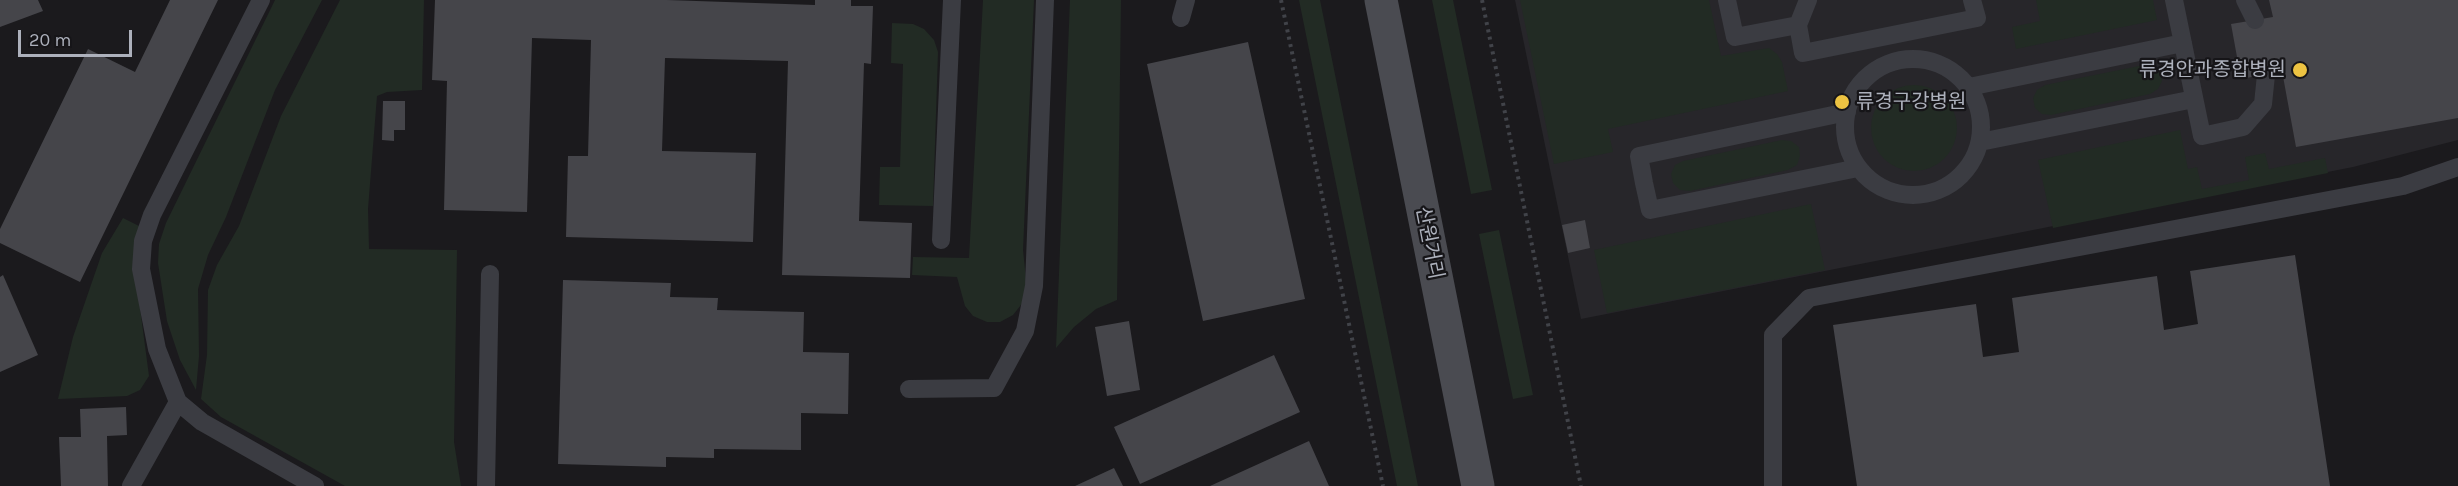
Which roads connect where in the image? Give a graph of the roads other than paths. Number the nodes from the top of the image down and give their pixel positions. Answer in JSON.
{"nodes":[{"id":1,"x":261,"y":0,"type":"edge"},
{"id":2,"x":952,"y":0,"type":"edge"},
{"id":3,"x":1045,"y":0,"type":"edge"},
{"id":4,"x":1380,"y":0,"type":"edge"},
{"id":5,"x":1728,"y":0,"type":"edge"},
{"id":6,"x":1808,"y":0,"type":"edge"},
{"id":7,"x":1972,"y":0,"type":"edge"},
{"id":8,"x":2174,"y":0,"type":"edge"},
{"id":9,"x":2245,"y":0,"type":"edge"},
{"id":10,"x":2255,"y":20,"type":"dead end"},
{"id":11,"x":1798,"y":25,"type":"junction"},
{"id":12,"x":1894,"y":35,"type":"junction"},
{"id":13,"x":2183,"y":43,"type":"junction"},
{"id":14,"x":1900,"y":60,"type":"junction"},
{"id":15,"x":2266,"y":75,"type":"dead end"},
{"id":16,"x":1969,"y":87,"type":"junction"},
{"id":17,"x":2194,"y":99,"type":"junction"},
{"id":18,"x":1847,"y":112,"type":"junction"},
{"id":19,"x":1980,"y":142,"type":"junction"},
{"id":20,"x":2458,"y":167,"type":"edge"},
{"id":21,"x":1858,"y":168,"type":"junction"},
{"id":22,"x":941,"y":240,"type":"dead end"},
{"id":23,"x":490,"y":274,"type":"dead end"},
{"id":24,"x":909,"y":389,"type":"dead end"},
{"id":25,"x":178,"y":402,"type":"junction"},
{"id":26,"x":130,"y":486,"type":"edge"},
{"id":27,"x":315,"y":486,"type":"edge"},
{"id":28,"x":486,"y":486,"type":"edge"},
{"id":29,"x":1478,"y":486,"type":"edge"},
{"id":30,"x":1773,"y":486,"type":"edge"}],
"edges":[{"from":1,"to":25,"type":"lane"},
{"from":2,"to":22,"type":"lane"},
{"from":3,"to":24,"type":"lane"},
{"from":4,"to":29,"type":"main road","name":"산원거리"},
{"from":5,"to":11,"type":"lane"},
{"from":6,"to":11,"type":"lane"},
{"from":7,"to":12,"type":"lane"},
{"from":8,"to":13,"type":"lane"},
{"from":9,"to":10,"type":"lane"},
{"from":11,"to":12,"type":"lane"},
{"from":12,"to":14,"type":"lane"},
{"from":13,"to":16,"type":"lane"},
{"from":13,"to":17,"type":"lane"},
{"from":14,"to":16,"type":"lane"},
{"from":14,"to":18,"type":"lane"},
{"from":15,"to":17,"type":"lane"},
{"from":16,"to":19,"type":"lane"},
{"from":17,"to":19,"type":"lane"},
{"from":18,"to":21,"type":"lane"},
{"from":18,"to":21,"type":"lane"},
{"from":19,"to":21,"type":"lane"},
{"from":20,"to":30,"type":"lane"},
{"from":23,"to":28,"type":"lane"},
{"from":25,"to":26,"type":"lane"},
{"from":25,"to":27,"type":"lane"}]}
